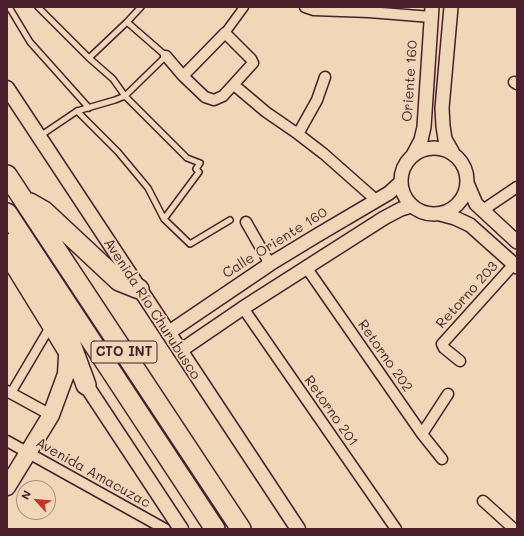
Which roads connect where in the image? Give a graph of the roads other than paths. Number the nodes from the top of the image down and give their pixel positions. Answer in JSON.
{"nodes":[{"id":1,"x":9,"y":7,"type":"edge"},
{"id":2,"x":38,"y":7,"type":"edge"},
{"id":3,"x":141,"y":7,"type":"edge"},
{"id":4,"x":244,"y":7,"type":"edge"},
{"id":5,"x":305,"y":7,"type":"edge"},
{"id":6,"x":451,"y":7,"type":"edge"},
{"id":7,"x":321,"y":9,"type":"edge"},
{"id":8,"x":369,"y":9,"type":"edge"},
{"id":9,"x":432,"y":12,"type":"edge"},
{"id":10,"x":128,"y":21,"type":"junction"},
{"id":11,"x":225,"y":33,"type":"junction"},
{"id":12,"x":166,"y":56,"type":"junction"},
{"id":13,"x":89,"y":58,"type":"junction"},
{"id":14,"x":183,"y":76,"type":"junction"},
{"id":15,"x":326,"y":77,"type":"dead end"},
{"id":16,"x":234,"y":85,"type":"junction"},
{"id":17,"x":7,"y":88,"type":"edge"},
{"id":18,"x":125,"y":96,"type":"junction"},
{"id":19,"x":89,"y":108,"type":"junction"},
{"id":20,"x":77,"y":112,"type":"junction"},
{"id":21,"x":298,"y":134,"type":"junction"},
{"id":22,"x":39,"y":136,"type":"junction"},
{"id":23,"x":413,"y":155,"type":"junction"},
{"id":24,"x":454,"y":155,"type":"junction"},
{"id":25,"x":7,"y":175,"type":"edge"},
{"id":26,"x":400,"y":183,"type":"junction"},
{"id":27,"x":467,"y":183,"type":"junction"},
{"id":28,"x":517,"y":187,"type":"edge"},
{"id":29,"x":22,"y":198,"type":"junction"},
{"id":30,"x":376,"y":200,"type":"junction"},
{"id":31,"x":411,"y":206,"type":"junction"},
{"id":32,"x":483,"y":210,"type":"junction"},
{"id":33,"x":7,"y":213,"type":"edge"},
{"id":34,"x":440,"y":214,"type":"junction"},
{"id":35,"x":164,"y":219,"type":"junction"},
{"id":36,"x":230,"y":220,"type":"dead end"},
{"id":37,"x":246,"y":222,"type":"dead end"},
{"id":38,"x":7,"y":235,"type":"edge"},
{"id":39,"x":517,"y":242,"type":"edge"},
{"id":40,"x":7,"y":258,"type":"edge"},
{"id":41,"x":270,"y":264,"type":"junction"},
{"id":42,"x":516,"y":265,"type":"edge"},
{"id":43,"x":306,"y":267,"type":"junction"},
{"id":44,"x":139,"y":289,"type":"junction"},
{"id":45,"x":215,"y":301,"type":"junction"},
{"id":46,"x":243,"y":308,"type":"junction"},
{"id":47,"x":227,"y":319,"type":"junction"},
{"id":48,"x":50,"y":327,"type":"junction"},
{"id":49,"x":168,"y":333,"type":"junction"},
{"id":50,"x":180,"y":351,"type":"junction"},
{"id":51,"x":68,"y":356,"type":"junction"},
{"id":52,"x":460,"y":361,"type":"dead end"},
{"id":53,"x":86,"y":385,"type":"junction"},
{"id":54,"x":9,"y":392,"type":"edge"},
{"id":55,"x":448,"y":394,"type":"dead end"},
{"id":56,"x":51,"y":415,"type":"junction"},
{"id":57,"x":422,"y":434,"type":"junction"},
{"id":58,"x":7,"y":441,"type":"edge"},
{"id":59,"x":28,"y":452,"type":"junction"},
{"id":60,"x":442,"y":459,"type":"dead end"},
{"id":61,"x":7,"y":487,"type":"edge"},
{"id":62,"x":483,"y":501,"type":"dead end"},
{"id":63,"x":165,"y":529,"type":"edge"},
{"id":64,"x":181,"y":529,"type":"edge"},
{"id":65,"x":216,"y":529,"type":"edge"},
{"id":66,"x":241,"y":529,"type":"edge"},
{"id":67,"x":298,"y":529,"type":"edge"},
{"id":68,"x":396,"y":529,"type":"edge"},
{"id":69,"x":514,"y":529,"type":"edge"}],
"edges":[{"from":1,"to":19,"type":"lane"},
{"from":2,"to":13,"type":"lane"},
{"from":3,"to":10,"type":"lane"},
{"from":4,"to":11,"type":"street"},
{"from":5,"to":7,"type":"street"},
{"from":6,"to":24,"type":"street"},
{"from":7,"to":8,"type":"street"},
{"from":8,"to":9,"type":"street"},
{"from":9,"to":23,"type":"street","name":"Oriente 160"},
{"from":10,"to":12,"type":"lane"},
{"from":10,"to":13,"type":"lane"},
{"from":11,"to":14,"type":"street"},
{"from":11,"to":16,"type":"street"},
{"from":12,"to":14,"type":"street"},
{"from":12,"to":18,"type":"lane"},
{"from":13,"to":18,"type":"lane"},
{"from":14,"to":16,"type":"street"},
{"from":15,"to":21,"type":"street"},
{"from":16,"to":21,"type":"street"},
{"from":17,"to":22,"type":"main road","name":"Avenida Río Churubusco","number":"CTO INT"},
{"from":18,"to":19,"type":"lane"},
{"from":18,"to":35,"type":"lane"},
{"from":19,"to":20,"type":"lane"},
{"from":20,"to":22,"type":"lane"},
{"from":20,"to":35,"type":"lane"},
{"from":21,"to":30,"type":"street"},
{"from":22,"to":44,"type":"main road","name":"Avenida Río Churubusco","number":"CTO INT"},
{"from":23,"to":24,"type":"street"},
{"from":23,"to":26,"type":"street"},
{"from":24,"to":27,"type":"street"},
{"from":25,"to":29,"type":"highway","number":"CTO INT"},
{"from":26,"to":30,"type":"street","name":"Calle Oriente 160"},
{"from":26,"to":31,"type":"street"},
{"from":27,"to":32,"type":"street"},
{"from":27,"to":34,"type":"street"},
{"from":28,"to":32,"type":"street"},
{"from":29,"to":44,"type":"highway"},
{"from":29,"to":66,"type":"highway","number":"CTO INT"},
{"from":30,"to":41,"type":"street","name":"Calle Oriente 160"},
{"from":31,"to":34,"type":"street"},
{"from":31,"to":43,"type":"street"},
{"from":32,"to":39,"type":"street"},
{"from":33,"to":65,"type":"highway","number":"CTO INT"},
{"from":34,"to":42,"type":"street"},
{"from":35,"to":36,"type":"lane"},
{"from":37,"to":41,"type":"street"},
{"from":38,"to":53,"type":"highway"},
{"from":40,"to":48,"type":"main road","number":"CTO INT"},
{"from":41,"to":45,"type":"street","name":"Calle Oriente 160"},
{"from":42,"to":52,"type":"street","name":"Retorno 203"},
{"from":43,"to":46,"type":"street"},
{"from":43,"to":57,"type":"street","name":"Retorno 202"},
{"from":44,"to":49,"type":"main road","name":"Avenida Río Churubusco","number":"CTO INT"},
{"from":45,"to":47,"type":"street"},
{"from":45,"to":49,"type":"street","name":"Calle Oriente 160"},
{"from":46,"to":47,"type":"street"},
{"from":46,"to":68,"type":"street","name":"Retorno 201"},
{"from":47,"to":50,"type":"street"},
{"from":48,"to":51,"type":"main road","number":"CTO INT"},
{"from":48,"to":54,"type":"street"},
{"from":49,"to":50,"type":"main road","name":"Avenida Río Churubusco","number":"CTO INT"},
{"from":50,"to":67,"type":"main road","name":"Avenida Río Churubusco","number":"CTO INT"},
{"from":51,"to":53,"type":"main road","number":"CTO INT"},
{"from":51,"to":56,"type":"main road"},
{"from":53,"to":64,"type":"main road","number":"CTO INT"},
{"from":54,"to":56,"type":"street"},
{"from":55,"to":57,"type":"street"},
{"from":56,"to":59,"type":"main road"},
{"from":57,"to":60,"type":"street","name":"Retorno 202"},
{"from":58,"to":59,"type":"street","name":"Avenida Amacuzac"},
{"from":59,"to":61,"type":"main road"},
{"from":59,"to":63,"type":"street","name":"Avenida Amacuzac"},
{"from":62,"to":69,"type":"street"}]}
